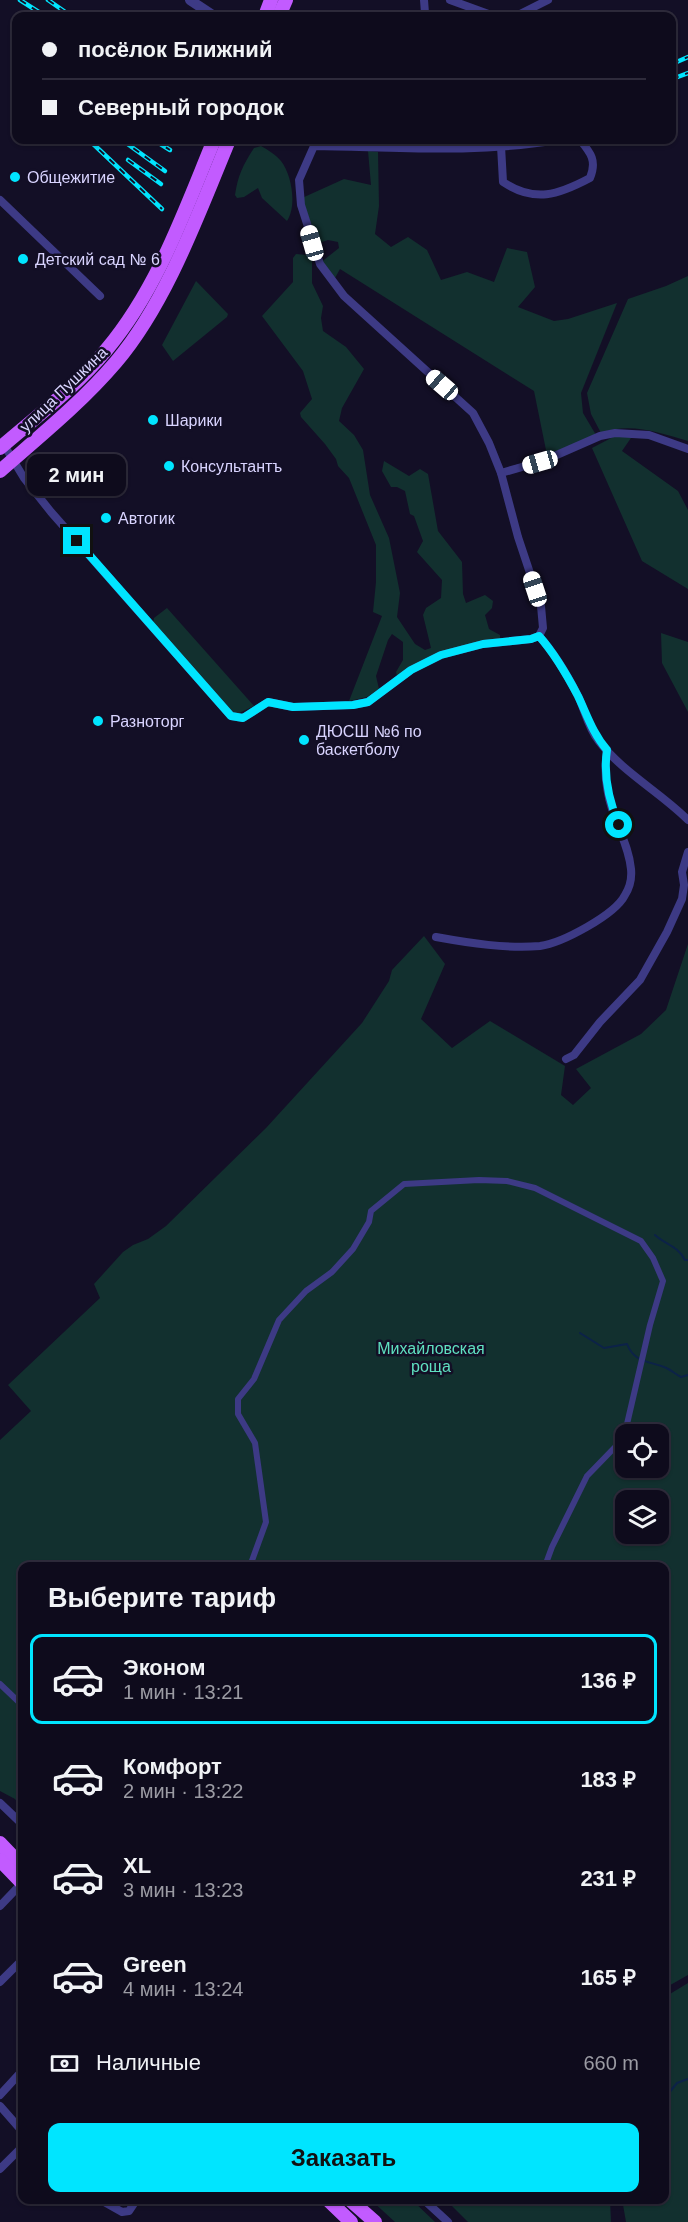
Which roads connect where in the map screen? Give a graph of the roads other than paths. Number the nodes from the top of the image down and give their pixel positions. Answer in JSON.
{"nodes":[{"id":1,"x":190,"y":0,"type":"edge"},
{"id":2,"x":450,"y":0,"type":"edge"},
{"id":3,"x":548,"y":0,"type":"edge"},
{"id":4,"x":208,"y":12,"type":"edge"},
{"id":5,"x":481,"y":12,"type":"edge"},
{"id":6,"x":524,"y":12,"type":"edge"},
{"id":7,"x":214,"y":144,"type":"edge"},
{"id":8,"x":226,"y":144,"type":"edge"},
{"id":9,"x":530,"y":144,"type":"edge"},
{"id":10,"x":583,"y":144,"type":"edge"},
{"id":11,"x":501,"y":146,"type":"junction"},
{"id":12,"x":213,"y":160,"type":"junction"},
{"id":13,"x":0,"y":200,"type":"edge"},
{"id":14,"x":100,"y":297,"type":"dead end"},
{"id":15,"x":1,"y":444,"type":"edge"},
{"id":16,"x":688,"y":449,"type":"edge"},
{"id":17,"x":13,"y":460,"type":"junction"},
{"id":18,"x":0,"y":471,"type":"edge"},
{"id":19,"x":501,"y":473,"type":"junction"},
{"id":20,"x":539,"y":636,"type":"junction"},
{"id":21,"x":607,"y":750,"type":"junction"},
{"id":22,"x":688,"y":820,"type":"edge"},
{"id":23,"x":688,"y":852,"type":"edge"},
{"id":24,"x":436,"y":937,"type":"dead end"},
{"id":25,"x":566,"y":1059,"type":"dead end"},
{"id":26,"x":251,"y":1562,"type":"edge"},
{"id":27,"x":546,"y":1562,"type":"edge"},
{"id":28,"x":0,"y":1683,"type":"edge"},
{"id":29,"x":18,"y":1702,"type":"edge"},
{"id":30,"x":0,"y":1803,"type":"edge"},
{"id":31,"x":18,"y":1820,"type":"edge"},
{"id":32,"x":0,"y":1843,"type":"edge"},
{"id":33,"x":0,"y":1860,"type":"edge"},
{"id":34,"x":18,"y":1862,"type":"edge"},
{"id":35,"x":18,"y":1879,"type":"edge"},
{"id":36,"x":18,"y":1887,"type":"edge"},
{"id":37,"x":0,"y":1906,"type":"edge"},
{"id":38,"x":18,"y":1964,"type":"edge"},
{"id":39,"x":0,"y":1982,"type":"edge"},
{"id":40,"x":18,"y":2075,"type":"edge"},
{"id":41,"x":0,"y":2095,"type":"edge"},
{"id":42,"x":0,"y":2106,"type":"edge"},
{"id":43,"x":18,"y":2126,"type":"edge"},
{"id":44,"x":18,"y":2151,"type":"edge"},
{"id":45,"x":0,"y":2169,"type":"edge"},
{"id":46,"x":108,"y":2204,"type":"edge"},
{"id":47,"x":134,"y":2204,"type":"edge"},
{"id":48,"x":332,"y":2204,"type":"edge"},
{"id":49,"x":355,"y":2204,"type":"edge"},
{"id":50,"x":428,"y":2204,"type":"edge"},
{"id":51,"x":351,"y":2222,"type":"edge"},
{"id":52,"x":375,"y":2222,"type":"edge"},
{"id":53,"x":448,"y":2222,"type":"edge"}],
"edges":[{"from":1,"to":4,"type":"street"},
{"from":2,"to":5,"type":"street"},
{"from":3,"to":6,"type":"street"},
{"from":7,"to":12,"type":"main road"},
{"from":8,"to":12,"type":"main road"},
{"from":9,"to":11,"type":"street"},
{"from":10,"to":11,"type":"street"},
{"from":11,"to":19,"type":"street"},
{"from":12,"to":15,"type":"main road","name":"улица Пушкина"},
{"from":12,"to":17,"type":"main road","name":"улица Пушкина"},
{"from":13,"to":14,"type":"street"},
{"from":15,"to":17,"type":"street"},
{"from":16,"to":19,"type":"street"},
{"from":17,"to":18,"type":"main road","name":"улица Пушкина"},
{"from":17,"to":20,"type":"street"},
{"from":19,"to":20,"type":"street"},
{"from":20,"to":21,"type":"street"},
{"from":21,"to":22,"type":"street"},
{"from":21,"to":24,"type":"street"},
{"from":23,"to":25,"type":"street"},
{"from":26,"to":27,"type":"street"},
{"from":28,"to":29,"type":"street"},
{"from":30,"to":31,"type":"street"},
{"from":32,"to":34,"type":"main road"},
{"from":33,"to":35,"type":"main road"},
{"from":36,"to":37,"type":"street"},
{"from":38,"to":39,"type":"street"},
{"from":40,"to":41,"type":"street"},
{"from":42,"to":43,"type":"street"},
{"from":44,"to":45,"type":"street"},
{"from":46,"to":47,"type":"street"},
{"from":48,"to":51,"type":"main road"},
{"from":49,"to":52,"type":"main road"},
{"from":50,"to":53,"type":"street"}]}
